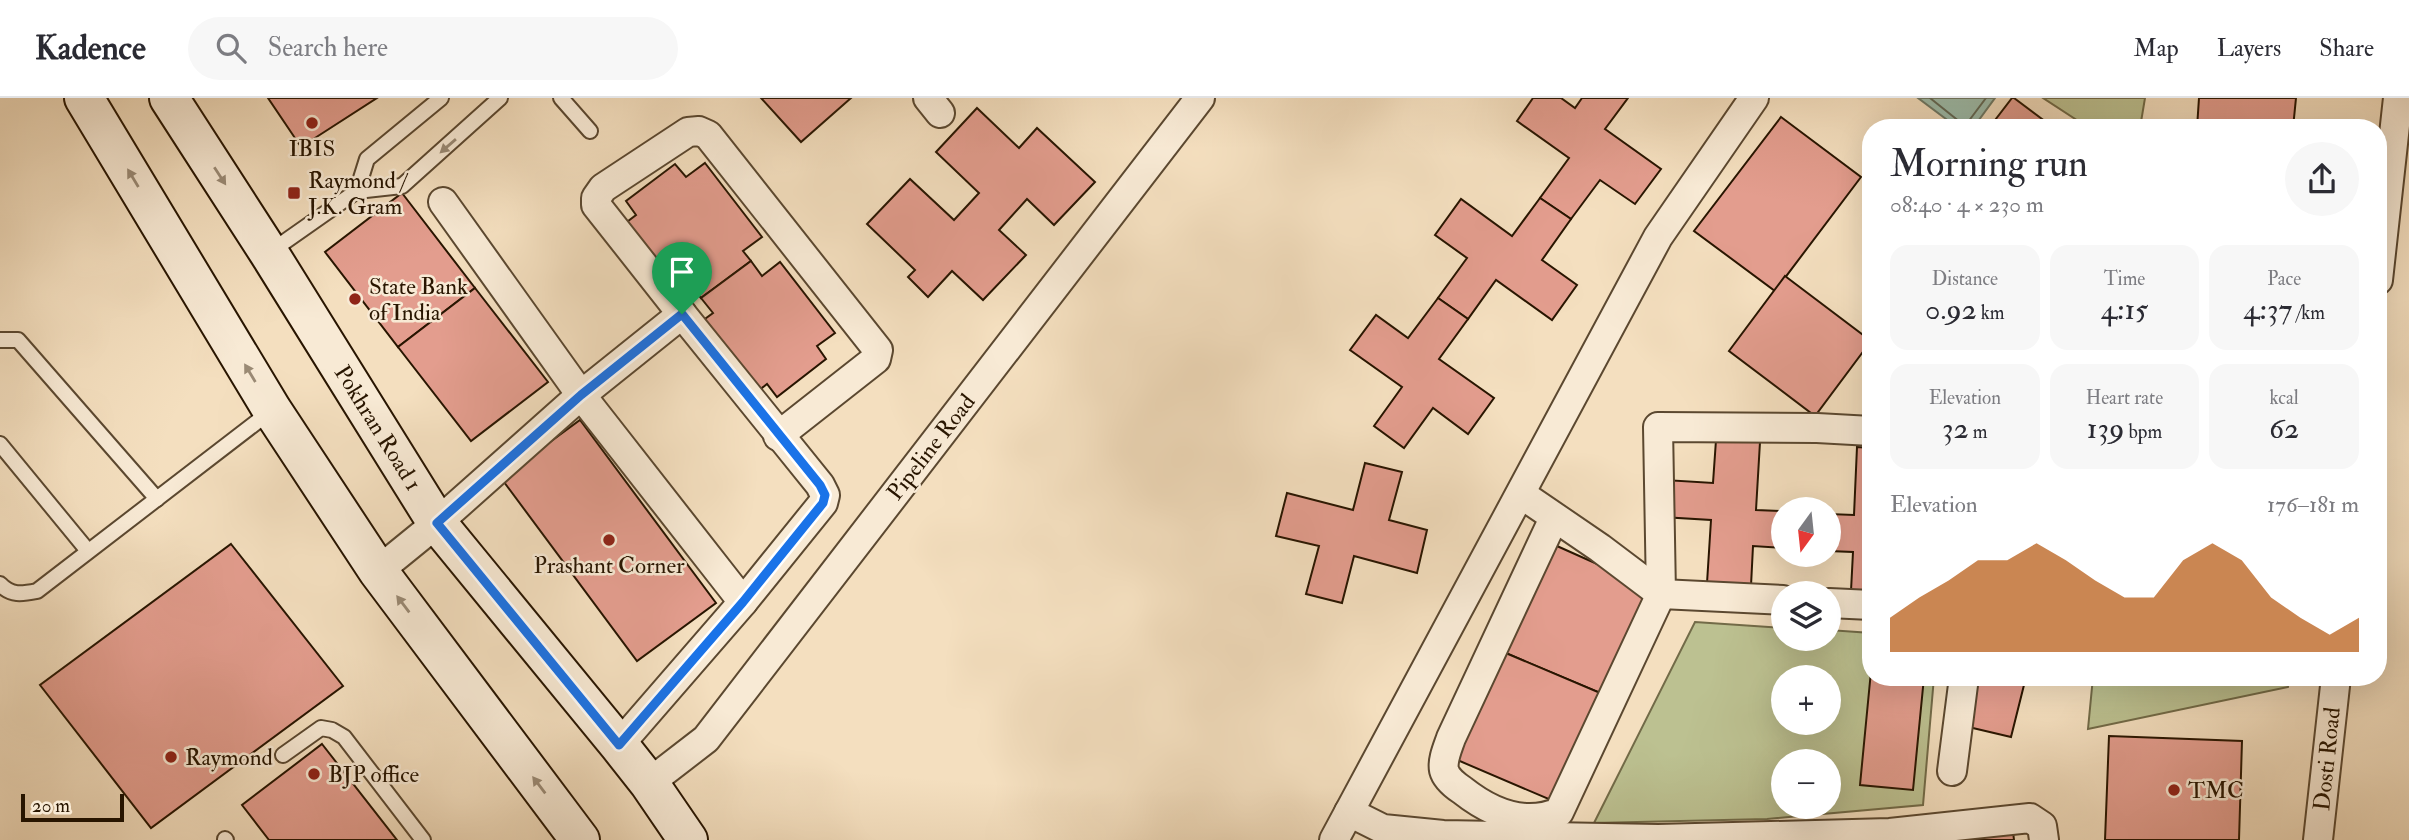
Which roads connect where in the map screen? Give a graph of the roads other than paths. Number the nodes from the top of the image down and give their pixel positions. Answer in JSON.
{"nodes":[{"id":1,"x":84,"y":98,"type":"edge"},
{"id":2,"x":169,"y":98,"type":"edge"},
{"id":3,"x":441,"y":98,"type":"edge"},
{"id":4,"x":500,"y":98,"type":"edge"},
{"id":5,"x":561,"y":98,"type":"edge"},
{"id":6,"x":1200,"y":98,"type":"edge"},
{"id":7,"x":1754,"y":98,"type":"edge"},
{"id":8,"x":2398,"y":98,"type":"edge"},
{"id":9,"x":590,"y":131,"type":"dead end"},
{"id":10,"x":357,"y":191,"type":"junction"},
{"id":11,"x":2387,"y":198,"type":"edge"},
{"id":12,"x":443,"y":202,"type":"dead end"},
{"id":13,"x":269,"y":253,"type":"junction"},
{"id":14,"x":682,"y":314,"type":"junction"},
{"id":15,"x":0,"y":340,"type":"edge"},
{"id":16,"x":581,"y":395,"type":"junction"},
{"id":17,"x":272,"y":410,"type":"junction"},
{"id":18,"x":1862,"y":430,"type":"edge"},
{"id":19,"x":778,"y":436,"type":"junction"},
{"id":20,"x":0,"y":444,"type":"edge"},
{"id":21,"x":1521,"y":494,"type":"junction"},
{"id":22,"x":157,"y":499,"type":"junction"},
{"id":23,"x":1554,"y":518,"type":"junction"},
{"id":24,"x":437,"y":523,"type":"junction"},
{"id":25,"x":88,"y":551,"type":"junction"},
{"id":26,"x":379,"y":572,"type":"junction"},
{"id":27,"x":0,"y":584,"type":"edge"},
{"id":28,"x":1661,"y":594,"type":"junction"},
{"id":29,"x":1771,"y":599,"type":"edge"},
{"id":30,"x":743,"y":602,"type":"junction"},
{"id":31,"x":1841,"y":604,"type":"edge"},
{"id":32,"x":1862,"y":605,"type":"edge"},
{"id":33,"x":1963,"y":686,"type":"edge"},
{"id":34,"x":2335,"y":686,"type":"edge"},
{"id":35,"x":619,"y":745,"type":"junction"},
{"id":36,"x":284,"y":755,"type":"dead end"},
{"id":37,"x":1951,"y":771,"type":"dead end"},
{"id":38,"x":654,"y":791,"type":"junction"},
{"id":39,"x":1349,"y":812,"type":"junction"},
{"id":40,"x":1380,"y":834,"type":"edge"},
{"id":41,"x":577,"y":839,"type":"edge"},
{"id":42,"x":423,"y":840,"type":"edge"},
{"id":43,"x":688,"y":840,"type":"edge"},
{"id":44,"x":1334,"y":840,"type":"edge"},
{"id":45,"x":2044,"y":840,"type":"edge"},
{"id":46,"x":2318,"y":840,"type":"edge"}],
"edges":[{"from":17,"to":1,"type":"main road","one_way":true},
{"from":2,"to":13,"type":"main road","name":"Pokhran Road 1","one_way":true},
{"from":3,"to":10,"type":"lane"},
{"from":4,"to":10,"type":"lane","one_way":true},
{"from":5,"to":9,"type":"lane"},
{"from":6,"to":38,"type":"street","name":"Pipeline Road"},
{"from":7,"to":21,"type":"street"},
{"from":8,"to":11,"type":"street"},
{"from":10,"to":13,"type":"lane"},
{"from":12,"to":16,"type":"street"},
{"from":13,"to":24,"type":"main road","name":"Pokhran Road 1"},
{"from":14,"to":16,"type":"street"},
{"from":14,"to":19,"type":"street"},
{"from":14,"to":19,"type":"street"},
{"from":15,"to":22,"type":"lane"},
{"from":16,"to":24,"type":"street"},
{"from":16,"to":30,"type":"street"},
{"from":17,"to":22,"type":"lane"},
{"from":17,"to":26,"type":"main road"},
{"from":18,"to":28,"type":"street"},
{"from":19,"to":30,"type":"street"},
{"from":20,"to":25,"type":"lane"},
{"from":21,"to":23,"type":"street"},
{"from":21,"to":39,"type":"street"},
{"from":22,"to":25,"type":"lane"},
{"from":23,"to":28,"type":"street"},
{"from":23,"to":28,"type":"street"},
{"from":24,"to":26,"type":"street"},
{"from":24,"to":35,"type":"main road","name":"Pokhran Road 1"},
{"from":25,"to":27,"type":"lane"},
{"from":41,"to":26,"type":"main road","one_way":true},
{"from":28,"to":29,"type":"street"},
{"from":30,"to":35,"type":"street"},
{"from":31,"to":32,"type":"street"},
{"from":33,"to":37,"type":"street"},
{"from":34,"to":46,"type":"street","name":"Dosti Road"},
{"from":35,"to":38,"type":"main road","name":"Pokhran Road 1"},
{"from":36,"to":42,"type":"lane"},
{"from":38,"to":43,"type":"main road","name":"Pokhran Road 1"},
{"from":39,"to":40,"type":"street"},
{"from":39,"to":44,"type":"street"},
{"from":40,"to":45,"type":"street"}]}
